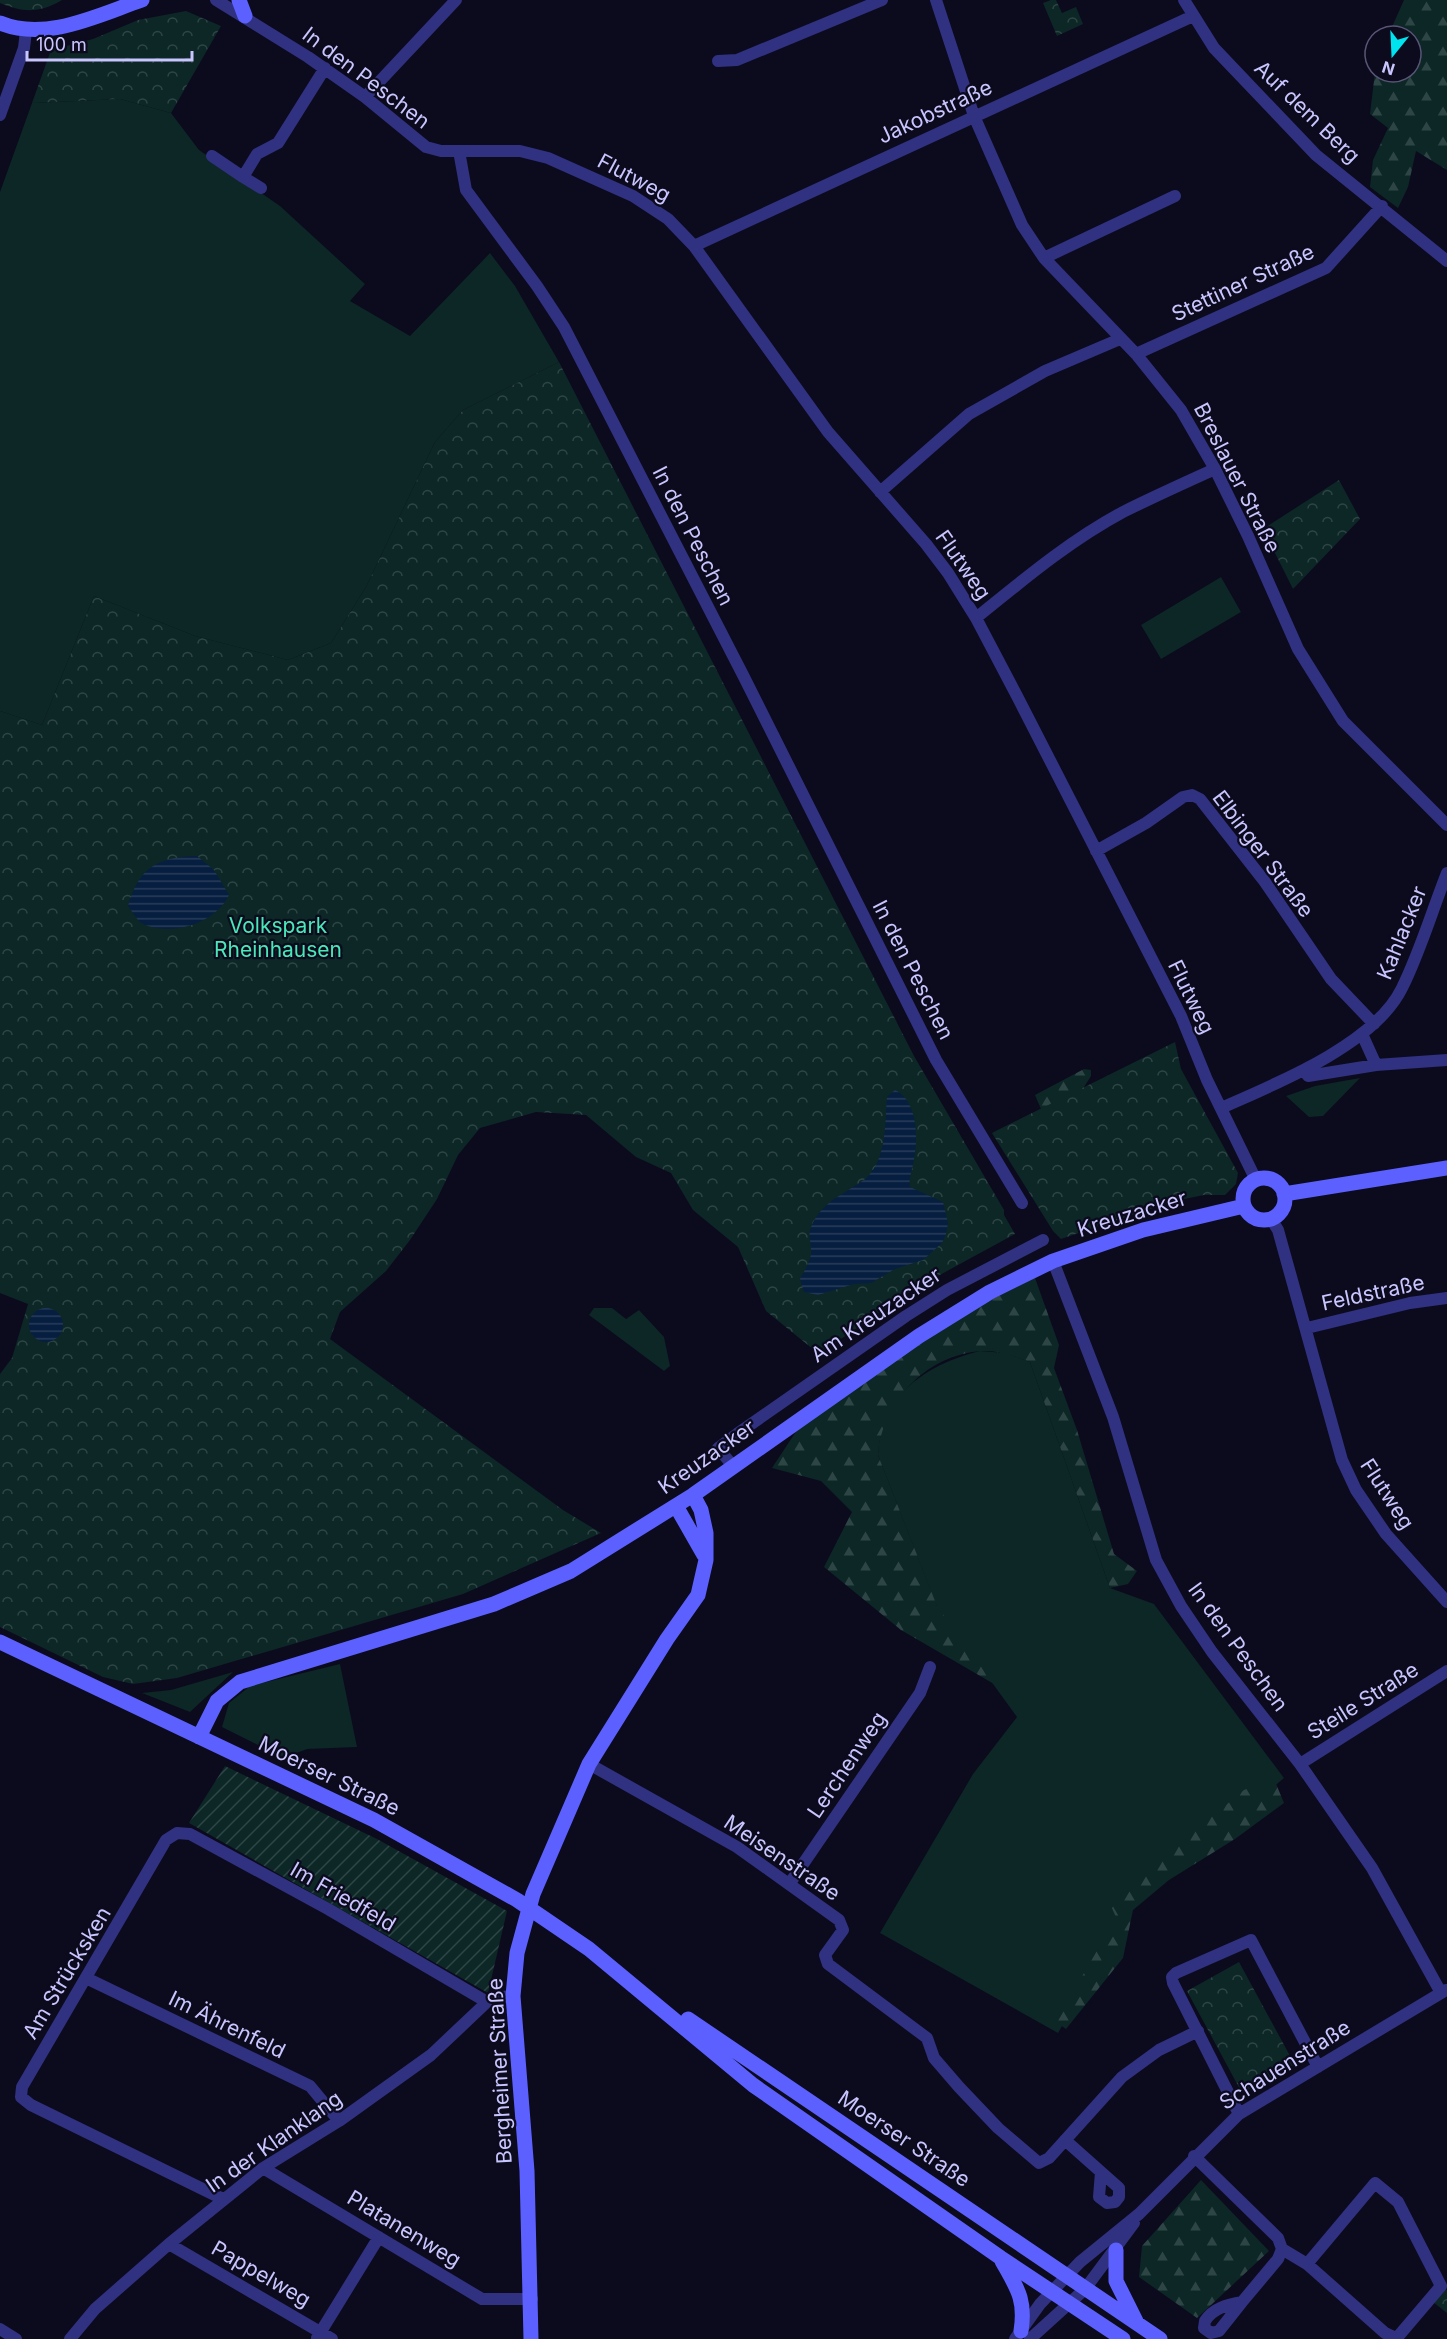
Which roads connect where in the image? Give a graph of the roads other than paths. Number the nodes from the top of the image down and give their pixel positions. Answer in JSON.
{"nodes":[{"id":1,"x":142,"y":0,"type":"edge"},
{"id":2,"x":216,"y":0,"type":"edge"},
{"id":3,"x":239,"y":0,"type":"edge"},
{"id":4,"x":456,"y":0,"type":"edge"},
{"id":5,"x":882,"y":0,"type":"edge"},
{"id":6,"x":936,"y":0,"type":"edge"},
{"id":7,"x":1184,"y":0,"type":"edge"},
{"id":8,"x":245,"y":16,"type":"junction"},
{"id":9,"x":1192,"y":16,"type":"junction"},
{"id":10,"x":0,"y":23,"type":"edge"},
{"id":11,"x":26,"y":30,"type":"junction"},
{"id":12,"x":718,"y":61,"type":"dead end"},
{"id":13,"x":325,"y":68,"type":"junction"},
{"id":14,"x":365,"y":97,"type":"junction"},
{"id":15,"x":0,"y":115,"type":"edge"},
{"id":16,"x":974,"y":116,"type":"junction"},
{"id":17,"x":459,"y":151,"type":"junction"},
{"id":18,"x":212,"y":156,"type":"dead end"},
{"id":19,"x":243,"y":177,"type":"junction"},
{"id":20,"x":261,"y":188,"type":"dead end"},
{"id":21,"x":1175,"y":196,"type":"dead end"},
{"id":22,"x":1382,"y":206,"type":"junction"},
{"id":23,"x":694,"y":246,"type":"junction"},
{"id":24,"x":1044,"y":258,"type":"junction"},
{"id":25,"x":1447,"y":261,"type":"edge"},
{"id":26,"x":1120,"y":339,"type":"junction"},
{"id":27,"x":1136,"y":354,"type":"junction"},
{"id":28,"x":1215,"y":469,"type":"junction"},
{"id":29,"x":880,"y":492,"type":"junction"},
{"id":30,"x":976,"y":618,"type":"junction"},
{"id":31,"x":1447,"y":825,"type":"edge"},
{"id":32,"x":1096,"y":851,"type":"junction"},
{"id":33,"x":1447,"y":873,"type":"edge"},
{"id":34,"x":1374,"y":1024,"type":"junction"},
{"id":35,"x":1362,"y":1034,"type":"junction"},
{"id":36,"x":1447,"y":1060,"type":"edge"},
{"id":37,"x":1376,"y":1065,"type":"junction"},
{"id":38,"x":1304,"y":1070,"type":"junction"},
{"id":39,"x":1221,"y":1108,"type":"junction"},
{"id":40,"x":1447,"y":1168,"type":"edge"},
{"id":41,"x":1256,"y":1180,"type":"junction"},
{"id":42,"x":1284,"y":1194,"type":"junction"},
{"id":43,"x":1022,"y":1203,"type":"dead end"},
{"id":44,"x":1244,"y":1206,"type":"junction"},
{"id":45,"x":1271,"y":1219,"type":"junction"},
{"id":46,"x":1043,"y":1240,"type":"dead end"},
{"id":47,"x":1053,"y":1261,"type":"junction"},
{"id":48,"x":1447,"y":1298,"type":"edge"},
{"id":49,"x":1307,"y":1328,"type":"junction"},
{"id":50,"x":737,"y":1434,"type":"junction"},
{"id":51,"x":750,"y":1453,"type":"junction"},
{"id":52,"x":733,"y":1466,"type":"junction"},
{"id":53,"x":693,"y":1495,"type":"junction"},
{"id":54,"x":676,"y":1506,"type":"junction"},
{"id":55,"x":706,"y":1560,"type":"junction"},
{"id":56,"x":1447,"y":1602,"type":"edge"},
{"id":57,"x":0,"y":1642,"type":"edge"},
{"id":58,"x":930,"y":1667,"type":"dead end"},
{"id":59,"x":1447,"y":1671,"type":"edge"},
{"id":60,"x":199,"y":1737,"type":"junction"},
{"id":61,"x":589,"y":1764,"type":"junction"},
{"id":62,"x":1300,"y":1764,"type":"junction"},
{"id":63,"x":177,"y":1833,"type":"joint"},
{"id":64,"x":790,"y":1883,"type":"junction"},
{"id":65,"x":529,"y":1907,"type":"junction"},
{"id":66,"x":623,"y":1976,"type":"junction"},
{"id":67,"x":86,"y":1978,"type":"junction"},
{"id":68,"x":1443,"y":1990,"type":"edge"},
{"id":69,"x":513,"y":1996,"type":"junction"},
{"id":70,"x":487,"y":2002,"type":"junction"},
{"id":71,"x":1198,"y":2031,"type":"junction"},
{"id":72,"x":1318,"y":2067,"type":"junction"},
{"id":73,"x":1239,"y":2114,"type":"junction"},
{"id":74,"x":339,"y":2121,"type":"junction"},
{"id":75,"x":1065,"y":2140,"type":"junction"},
{"id":76,"x":1194,"y":2156,"type":"junction"},
{"id":77,"x":263,"y":2168,"type":"junction"},
{"id":78,"x":1101,"y":2172,"type":"dead end"},
{"id":79,"x":223,"y":2199,"type":"junction"},
{"id":80,"x":1139,"y":2214,"type":"junction"},
{"id":81,"x":379,"y":2237,"type":"junction"},
{"id":82,"x":170,"y":2244,"type":"junction"},
{"id":83,"x":1282,"y":2249,"type":"junction"},
{"id":84,"x":1116,"y":2250,"type":"junction"},
{"id":85,"x":1001,"y":2258,"type":"junction"},
{"id":86,"x":1307,"y":2264,"type":"junction"},
{"id":87,"x":1068,"y":2277,"type":"junction"},
{"id":88,"x":1085,"y":2289,"type":"junction"},
{"id":89,"x":1053,"y":2291,"type":"junction"},
{"id":90,"x":532,"y":2300,"type":"junction"},
{"id":91,"x":1242,"y":2302,"type":"dead end"},
{"id":92,"x":1070,"y":2304,"type":"junction"},
{"id":93,"x":1138,"y":2324,"type":"junction"},
{"id":94,"x":0,"y":2329,"type":"edge"},
{"id":95,"x":318,"y":2336,"type":"edge"},
{"id":96,"x":1022,"y":2336,"type":"edge"},
{"id":97,"x":16,"y":2339,"type":"edge"},
{"id":98,"x":70,"y":2339,"type":"edge"},
{"id":99,"x":332,"y":2339,"type":"edge"},
{"id":100,"x":531,"y":2339,"type":"edge"},
{"id":101,"x":1123,"y":2339,"type":"edge"},
{"id":102,"x":1160,"y":2339,"type":"edge"},
{"id":103,"x":1397,"y":2339,"type":"edge"}],
"edges":[{"from":1,"to":11,"type":"street"},
{"from":2,"to":8,"type":"street","name":"In den Peschen"},
{"from":3,"to":8,"type":"street"},
{"from":4,"to":14,"type":"street"},
{"from":5,"to":12,"type":"street"},
{"from":6,"to":16,"type":"street","name":"Breslauer Straße"},
{"from":7,"to":9,"type":"street","name":"Auf dem Berg"},
{"from":8,"to":13,"type":"street","name":"In den Peschen"},
{"from":9,"to":16,"type":"street","name":"Jakobstraße"},
{"from":9,"to":22,"type":"street","name":"Auf dem Berg"},
{"from":10,"to":11,"type":"street"},
{"from":11,"to":15,"type":"street"},
{"from":13,"to":14,"type":"street","name":"In den Peschen"},
{"from":13,"to":19,"type":"street"},
{"from":14,"to":17,"type":"street","name":"In den Peschen"},
{"from":16,"to":23,"type":"street","name":"Jakobstraße"},
{"from":16,"to":24,"type":"street","name":"Breslauer Straße"},
{"from":17,"to":23,"type":"street","name":"Flutweg"},
{"from":17,"to":43,"type":"street","name":"In den Peschen"},
{"from":18,"to":19,"type":"street"},
{"from":19,"to":20,"type":"street"},
{"from":21,"to":24,"type":"street"},
{"from":22,"to":25,"type":"street","name":"Auf dem Berg"},
{"from":22,"to":27,"type":"street","name":"Stettiner Straße"},
{"from":23,"to":29,"type":"street","name":"Flutweg"},
{"from":24,"to":26,"type":"street","name":"Breslauer Straße"},
{"from":26,"to":27,"type":"street","name":"Breslauer Straße"},
{"from":26,"to":29,"type":"street"},
{"from":27,"to":28,"type":"street","name":"Breslauer Straße"},
{"from":28,"to":30,"type":"street"},
{"from":28,"to":31,"type":"street","name":"Breslauer Straße"},
{"from":29,"to":30,"type":"street","name":"Flutweg"},
{"from":30,"to":32,"type":"street","name":"Flutweg"},
{"from":32,"to":34,"type":"street","name":"Elbinger Straße"},
{"from":32,"to":39,"type":"street","name":"Flutweg"},
{"from":33,"to":34,"type":"street","name":"Kahlacker"},
{"from":34,"to":35,"type":"street","name":"Kahlacker"},
{"from":35,"to":37,"type":"street"},
{"from":35,"to":38,"type":"street","name":"Kahlacker"},
{"from":36,"to":37,"type":"street"},
{"from":37,"to":38,"type":"street","name":"Kahlacker"},
{"from":38,"to":39,"type":"street","name":"Kahlacker"},
{"from":39,"to":41,"type":"street","name":"Flutweg"},
{"from":40,"to":42,"type":"street"},
{"from":41,"to":42,"type":"street"},
{"from":41,"to":44,"type":"street"},
{"from":42,"to":45,"type":"street"},
{"from":44,"to":45,"type":"street"},
{"from":44,"to":47,"type":"street","name":"Kreuzacker"},
{"from":45,"to":49,"type":"street","name":"Flutweg"},
{"from":46,"to":50,"type":"street","name":"Am Kreuzacker"},
{"from":47,"to":51,"type":"street","name":"Kreuzacker"},
{"from":47,"to":62,"type":"street","name":"In den Peschen"},
{"from":48,"to":49,"type":"street","name":"Feldstraße"},
{"from":49,"to":56,"type":"street","name":"Flutweg"},
{"from":50,"to":51,"type":"street"},
{"from":50,"to":52,"type":"street","name":"Am Kreuzacker"},
{"from":51,"to":52,"type":"street","name":"Kreuzacker"},
{"from":52,"to":53,"type":"street","name":"Kreuzacker"},
{"from":53,"to":54,"type":"street","name":"Kreuzacker"},
{"from":53,"to":55,"type":"street","name":"Bergheimer Straße"},
{"from":54,"to":55,"type":"street"},
{"from":54,"to":60,"type":"street","name":"Kreuzacker"},
{"from":55,"to":61,"type":"street","name":"Bergheimer Straße"},
{"from":57,"to":60,"type":"street","name":"Moerser Straße"},
{"from":58,"to":64,"type":"street","name":"Lerchenweg"},
{"from":59,"to":62,"type":"street","name":"Steile Straße"},
{"from":60,"to":65,"type":"street","name":"Moerser Straße"},
{"from":61,"to":64,"type":"street","name":"Meisenstraße"},
{"from":61,"to":65,"type":"street","name":"Bergheimer Straße"},
{"from":62,"to":68,"type":"street","name":"In den Peschen"},
{"from":63,"to":67,"type":"street","name":"Am Strücksken"},
{"from":63,"to":70,"type":"street","name":"Im Friedfeld"},
{"from":64,"to":75,"type":"street","name":"Meisenstraße"},
{"from":65,"to":66,"type":"street","name":"Moerser Straße"},
{"from":65,"to":69,"type":"street","name":"Bergheimer Straße"},
{"from":66,"to":85,"type":"street","name":"Moerser Straße"},
{"from":66,"to":87,"type":"street","name":"Moerser Straße"},
{"from":67,"to":74,"type":"street","name":"Im Ährenfeld"},
{"from":67,"to":79,"type":"street","name":"Am Strücksken"},
{"from":68,"to":72,"type":"street","name":"Schauenstraße"},
{"from":69,"to":70,"type":"street"},
{"from":69,"to":90,"type":"street","name":"Bergheimer Straße"},
{"from":70,"to":74,"type":"street","name":"In der Klanklang"},
{"from":71,"to":72,"type":"street"},
{"from":71,"to":73,"type":"street"},
{"from":71,"to":75,"type":"street"},
{"from":72,"to":73,"type":"street","name":"Schauenstraße"},
{"from":73,"to":76,"type":"street","name":"Schauenstraße"},
{"from":74,"to":77,"type":"street","name":"In der Klanklang"},
{"from":75,"to":78,"type":"street"},
{"from":76,"to":80,"type":"street","name":"Schauenstraße"},
{"from":76,"to":83,"type":"street"},
{"from":77,"to":79,"type":"street","name":"In der Klanklang"},
{"from":77,"to":81,"type":"street","name":"Platanenweg"},
{"from":79,"to":82,"type":"street","name":"In der Klanklang"},
{"from":80,"to":84,"type":"street","name":"Schauenstraße"},
{"from":80,"to":87,"type":"street","name":"Schauenstraße"},
{"from":81,"to":90,"type":"street","name":"Platanenweg"},
{"from":81,"to":95,"type":"street"},
{"from":82,"to":95,"type":"street","name":"Pappelweg"},
{"from":82,"to":98,"type":"street","name":"In der Klanklang"},
{"from":83,"to":86,"type":"street"},
{"from":83,"to":91,"type":"street"},
{"from":84,"to":88,"type":"street","name":"Schauenstraße"},
{"from":84,"to":93,"type":"street"},
{"from":85,"to":89,"type":"street","name":"Moerser Straße"},
{"from":85,"to":96,"type":"street"},
{"from":86,"to":103,"type":"street"},
{"from":86,"to":103,"type":"street"},
{"from":87,"to":88,"type":"street","name":"Moerser Straße"},
{"from":87,"to":89,"type":"street","name":"Schauenstraße"},
{"from":88,"to":92,"type":"street","name":"Schauenstraße"},
{"from":88,"to":93,"type":"street","name":"Moerser Straße"},
{"from":89,"to":92,"type":"street","name":"Moerser Straße"},
{"from":89,"to":96,"type":"street","name":"Schauenstraße"},
{"from":90,"to":100,"type":"street","name":"Bergheimer Straße"},
{"from":92,"to":96,"type":"street","name":"Schauenstraße"},
{"from":92,"to":101,"type":"street","name":"Moerser Straße"},
{"from":93,"to":102,"type":"street","name":"Moerser Straße"},
{"from":94,"to":97,"type":"street"},
{"from":95,"to":99,"type":"street","name":"Pappelweg"}]}
